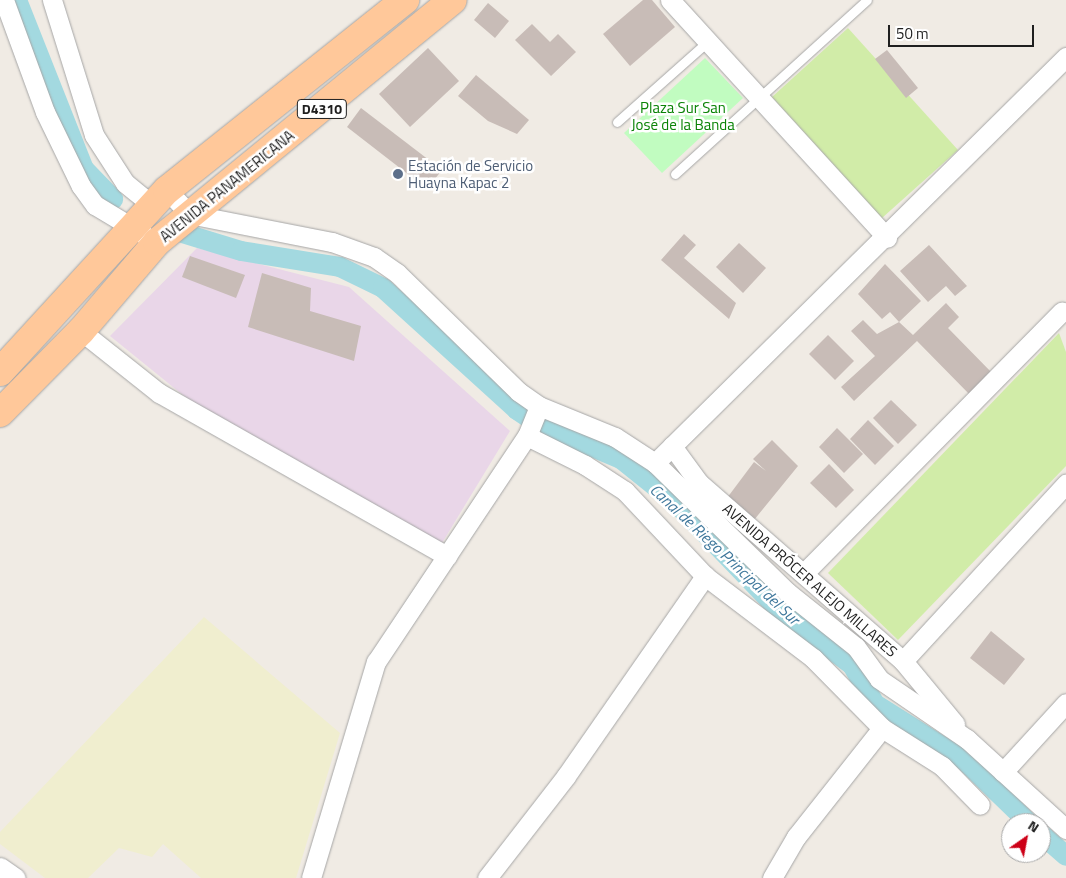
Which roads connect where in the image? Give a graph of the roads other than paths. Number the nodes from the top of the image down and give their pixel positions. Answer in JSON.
{"nodes":[{"id":1,"x":4,"y":0,"type":"edge"},
{"id":2,"x":52,"y":0,"type":"edge"},
{"id":3,"x":405,"y":0,"type":"edge"},
{"id":4,"x":453,"y":0,"type":"edge"},
{"id":5,"x":670,"y":0,"type":"edge"},
{"id":6,"x":867,"y":0,"type":"edge"},
{"id":7,"x":707,"y":42,"type":"junction"},
{"id":8,"x":1066,"y":57,"type":"edge"},
{"id":9,"x":758,"y":98,"type":"junction"},
{"id":10,"x":617,"y":122,"type":"dead end"},
{"id":11,"x":675,"y":174,"type":"dead end"},
{"id":12,"x":159,"y":197,"type":"junction"},
{"id":13,"x":189,"y":214,"type":"junction"},
{"id":14,"x":130,"y":226,"type":"junction"},
{"id":15,"x":887,"y":238,"type":"junction"},
{"id":16,"x":157,"y":242,"type":"junction"},
{"id":17,"x":1064,"y":316,"type":"edge"},
{"id":18,"x":81,"y":331,"type":"junction"},
{"id":19,"x":0,"y":372,"type":"edge"},
{"id":20,"x":538,"y":408,"type":"junction"},
{"id":21,"x":0,"y":413,"type":"edge"},
{"id":22,"x":528,"y":434,"type":"junction"},
{"id":23,"x":672,"y":446,"type":"junction"},
{"id":24,"x":655,"y":463,"type":"junction"},
{"id":25,"x":1066,"y":484,"type":"edge"},
{"id":26,"x":447,"y":556,"type":"junction"},
{"id":27,"x":805,"y":572,"type":"junction"},
{"id":28,"x":705,"y":576,"type":"junction"},
{"id":29,"x":903,"y":660,"type":"junction"},
{"id":30,"x":1066,"y":703,"type":"edge"},
{"id":31,"x":882,"y":728,"type":"junction"},
{"id":32,"x":966,"y":739,"type":"junction"},
{"id":33,"x":1003,"y":772,"type":"junction"},
{"id":34,"x":980,"y":805,"type":"dead end"},
{"id":35,"x":1066,"y":829,"type":"edge"},
{"id":36,"x":0,"y":867,"type":"edge"},
{"id":37,"x":16,"y":878,"type":"edge"},
{"id":38,"x":311,"y":878,"type":"edge"},
{"id":39,"x":487,"y":878,"type":"edge"},
{"id":40,"x":772,"y":878,"type":"edge"}],
"edges":[{"from":1,"to":14,"type":"street"},
{"from":2,"to":12,"type":"street"},
{"from":3,"to":12,"type":"main road","name":"AVENIDA PANAMERICANA","number":"D4310"},
{"from":4,"to":13,"type":"main road","name":"AVENIDA PANAMERICANA","number":"D4310"},
{"from":5,"to":7,"type":"street"},
{"from":6,"to":9,"type":"lane"},
{"from":7,"to":9,"type":"street"},
{"from":7,"to":10,"type":"lane"},
{"from":8,"to":15,"type":"street"},
{"from":9,"to":11,"type":"lane"},
{"from":9,"to":15,"type":"street"},
{"from":12,"to":13,"type":"street"},
{"from":12,"to":14,"type":"main road","name":"AVENIDA PANAMERICANA","number":"D4310"},
{"from":13,"to":16,"type":"main road","name":"AVENIDA PANAMERICANA","number":"D4310"},
{"from":13,"to":20,"type":"street","name":"AVENIDA PRÓCER ALEJO MILLARES"},
{"from":14,"to":16,"type":"street"},
{"from":14,"to":19,"type":"main road","name":"AVENIDA PANAMERICANA","number":"D4310"},
{"from":15,"to":23,"type":"street"},
{"from":16,"to":18,"type":"main road","name":"AVENIDA PANAMERICANA","number":"D4310"},
{"from":17,"to":27,"type":"street"},
{"from":18,"to":21,"type":"main road","name":"AVENIDA PANAMERICANA","number":"D4310"},
{"from":18,"to":26,"type":"street"},
{"from":20,"to":22,"type":"street"},
{"from":20,"to":24,"type":"street","name":"AVENIDA PRÓCER ALEJO MILLARES"},
{"from":22,"to":26,"type":"street"},
{"from":22,"to":28,"type":"street"},
{"from":23,"to":24,"type":"street"},
{"from":23,"to":27,"type":"street","name":"AVENIDA PRÓCER ALEJO MILLARES"},
{"from":24,"to":32,"type":"street","name":"AVENIDA PRÓCER ALEJO MILLARES"},
{"from":25,"to":29,"type":"street"},
{"from":26,"to":38,"type":"street"},
{"from":27,"to":29,"type":"street","name":"AVENIDA PRÓCER ALEJO MILLARES"},
{"from":28,"to":31,"type":"street"},
{"from":28,"to":39,"type":"street"},
{"from":29,"to":32,"type":"street","name":"AVENIDA PRÓCER ALEJO MILLARES"},
{"from":30,"to":33,"type":"street"},
{"from":31,"to":34,"type":"street"},
{"from":31,"to":40,"type":"street"},
{"from":32,"to":33,"type":"street","name":"AVENIDA PRÓCER ALEJO MILLARES"},
{"from":33,"to":35,"type":"street","name":"AVENIDA PRÓCER ALEJO MILLARES"},
{"from":36,"to":37,"type":"street"}]}
